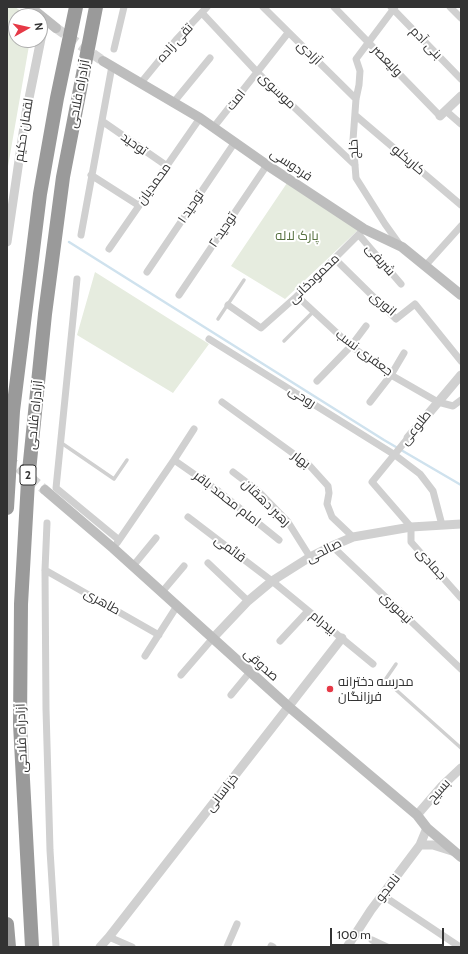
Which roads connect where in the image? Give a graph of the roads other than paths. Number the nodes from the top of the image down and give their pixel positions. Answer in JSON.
{"nodes":[{"id":1,"x":76,"y":7,"type":"edge"},
{"id":2,"x":96,"y":7,"type":"edge"},
{"id":3,"x":124,"y":7,"type":"edge"},
{"id":4,"x":263,"y":7,"type":"edge"},
{"id":5,"x":334,"y":7,"type":"edge"},
{"id":6,"x":450,"y":7,"type":"edge"},
{"id":7,"x":393,"y":8,"type":"edge"},
{"id":8,"x":205,"y":10,"type":"edge"},
{"id":9,"x":461,"y":18,"type":"edge"},
{"id":10,"x":48,"y":21,"type":"edge"},
{"id":11,"x":56,"y":28,"type":"tunnel mouth"},
{"id":12,"x":288,"y":33,"type":"junction"},
{"id":13,"x":368,"y":41,"type":"junction"},
{"id":14,"x":39,"y":48,"type":"edge"},
{"id":15,"x":114,"y":49,"type":"dead end"},
{"id":16,"x":210,"y":58,"type":"dead end"},
{"id":17,"x":108,"y":64,"type":"joint"},
{"id":18,"x":258,"y":73,"type":"junction"},
{"id":19,"x":144,"y":79,"type":"dead end"},
{"id":20,"x":461,"y":79,"type":"edge"},
{"id":21,"x":461,"y":96,"type":"edge"},
{"id":22,"x":356,"y":99,"type":"junction"},
{"id":23,"x":173,"y":103,"type":"junction"},
{"id":24,"x":443,"y":114,"type":"junction"},
{"id":25,"x":354,"y":115,"type":"junction"},
{"id":26,"x":200,"y":118,"type":"junction"},
{"id":27,"x":102,"y":121,"type":"junction"},
{"id":28,"x":461,"y":124,"type":"edge"},
{"id":29,"x":213,"y":128,"type":"junction"},
{"id":30,"x":235,"y":142,"type":"junction"},
{"id":31,"x":355,"y":165,"type":"junction"},
{"id":32,"x":167,"y":166,"type":"junction"},
{"id":33,"x":267,"y":166,"type":"junction"},
{"id":34,"x":91,"y":175,"type":"junction"},
{"id":35,"x":138,"y":205,"type":"junction"},
{"id":36,"x":461,"y":205,"type":"edge"},
{"id":37,"x":461,"y":226,"type":"edge"},
{"id":38,"x":362,"y":232,"type":"junction"},
{"id":39,"x":81,"y":235,"type":"dead end"},
{"id":40,"x":7,"y":242,"type":"edge"},
{"id":41,"x":402,"y":247,"type":"junction"},
{"id":42,"x":109,"y":250,"type":"dead end"},
{"id":43,"x":335,"y":259,"type":"junction"},
{"id":44,"x":425,"y":266,"type":"junction"},
{"id":45,"x":147,"y":272,"type":"dead end"},
{"id":46,"x":77,"y":279,"type":"dead end"},
{"id":47,"x":244,"y":280,"type":"dead end"},
{"id":48,"x":401,"y":284,"type":"dead end"},
{"id":49,"x":179,"y":295,"type":"dead end"},
{"id":50,"x":461,"y":295,"type":"edge"},
{"id":51,"x":297,"y":296,"type":"junction"},
{"id":52,"x":228,"y":305,"type":"junction"},
{"id":53,"x":312,"y":312,"type":"junction"},
{"id":54,"x":218,"y":319,"type":"dead end"},
{"id":55,"x":366,"y":326,"type":"dead end"},
{"id":56,"x":209,"y":339,"type":"dead end"},
{"id":57,"x":284,"y":341,"type":"dead end"},
{"id":58,"x":351,"y":346,"type":"junction"},
{"id":59,"x":404,"y":353,"type":"dead end"},
{"id":60,"x":461,"y":361,"type":"edge"},
{"id":61,"x":391,"y":375,"type":"junction"},
{"id":62,"x":461,"y":375,"type":"edge"},
{"id":63,"x":317,"y":380,"type":"dead end"},
{"id":64,"x":461,"y":400,"type":"edge"},
{"id":65,"x":222,"y":402,"type":"dead end"},
{"id":66,"x":370,"y":402,"type":"dead end"},
{"id":67,"x":438,"y":402,"type":"junction"},
{"id":68,"x":194,"y":429,"type":"dead end"},
{"id":69,"x":408,"y":438,"type":"joint"},
{"id":70,"x":60,"y":442,"type":"junction"},
{"id":71,"x":395,"y":455,"type":"junction"},
{"id":72,"x":127,"y":460,"type":"dead end"},
{"id":73,"x":174,"y":460,"type":"junction"},
{"id":74,"x":233,"y":472,"type":"dead end"},
{"id":75,"x":45,"y":490,"type":"tunnel mouth"},
{"id":76,"x":7,"y":508,"type":"edge"},
{"id":77,"x":188,"y":517,"type":"dead end"},
{"id":78,"x":47,"y":524,"type":"dead end"},
{"id":79,"x":461,"y":524,"type":"edge"},
{"id":80,"x":442,"y":526,"type":"junction"},
{"id":81,"x":411,"y":527,"type":"junction"},
{"id":82,"x":353,"y":537,"type":"junction"},
{"id":83,"x":156,"y":538,"type":"dead end"},
{"id":84,"x":279,"y":540,"type":"dead end"},
{"id":85,"x":116,"y":544,"type":"junction"},
{"id":86,"x":332,"y":546,"type":"junction"},
{"id":87,"x":310,"y":557,"type":"junction"},
{"id":88,"x":208,"y":563,"type":"dead end"},
{"id":89,"x":134,"y":566,"type":"junction"},
{"id":90,"x":184,"y":566,"type":"dead end"},
{"id":91,"x":45,"y":570,"type":"junction"},
{"id":92,"x":272,"y":581,"type":"junction"},
{"id":93,"x":162,"y":592,"type":"junction"},
{"id":94,"x":461,"y":598,"type":"edge"},
{"id":95,"x":248,"y":602,"type":"junction"},
{"id":96,"x":177,"y":606,"type":"junction"},
{"id":97,"x":308,"y":611,"type":"junction"},
{"id":98,"x":159,"y":635,"type":"junction"},
{"id":99,"x":213,"y":638,"type":"junction"},
{"id":100,"x":342,"y":638,"type":"junction"},
{"id":101,"x":280,"y":641,"type":"dead end"},
{"id":102,"x":145,"y":656,"type":"dead end"},
{"id":103,"x":373,"y":664,"type":"dead end"},
{"id":104,"x":396,"y":664,"type":"dead end"},
{"id":105,"x":461,"y":669,"type":"edge"},
{"id":106,"x":250,"y":672,"type":"junction"},
{"id":107,"x":181,"y":676,"type":"dead end"},
{"id":108,"x":231,"y":695,"type":"dead end"},
{"id":109,"x":289,"y":707,"type":"junction"},
{"id":110,"x":461,"y":748,"type":"edge"},
{"id":111,"x":461,"y":768,"type":"edge"},
{"id":112,"x":418,"y":815,"type":"junction"},
{"id":113,"x":427,"y":828,"type":"junction"},
{"id":114,"x":420,"y":845,"type":"junction"},
{"id":115,"x":459,"y":854,"type":"edge"},
{"id":116,"x":382,"y":895,"type":"junction"},
{"id":117,"x":7,"y":924,"type":"edge"},
{"id":118,"x":238,"y":924,"type":"dead end"},
{"id":119,"x":109,"y":938,"type":"junction"},
{"id":120,"x":372,"y":940,"type":"dead end"},
{"id":121,"x":9,"y":947,"type":"edge"},
{"id":122,"x":32,"y":947,"type":"edge"},
{"id":123,"x":56,"y":947,"type":"edge"},
{"id":124,"x":100,"y":947,"type":"edge"},
{"id":125,"x":132,"y":947,"type":"edge"},
{"id":126,"x":227,"y":947,"type":"edge"},
{"id":127,"x":347,"y":947,"type":"edge"},
{"id":128,"x":386,"y":947,"type":"edge"},
{"id":129,"x":460,"y":947,"type":"edge"}],
"edges":[{"from":1,"to":76,"type":"highway","name":"آزادراه فلاحی","number":"2"},
{"from":2,"to":122,"type":"highway","name":"آزادراه فلاحی","number":"2"},
{"from":3,"to":15,"type":"street"},
{"from":4,"to":12,"type":"street","name":"آزادی"},
{"from":5,"to":13,"type":"street","name":"ولیعصر"},
{"from":6,"to":9,"type":"street"},
{"from":7,"to":13,"type":"street"},
{"from":7,"to":20,"type":"street","name":"بنی آدم"},
{"from":8,"to":18,"type":"street","name":"موسوی"},
{"from":8,"to":19,"type":"street","name":"تقی زاده"},
{"from":10,"to":11,"type":"main road"},
{"from":12,"to":18,"type":"street","name":"امت"},
{"from":12,"to":22,"type":"street","name":"آزادی"},
{"from":13,"to":22,"type":"street","name":"خلج"},
{"from":13,"to":24,"type":"street","name":"ولیعصر"},
{"from":14,"to":40,"type":"street","name":"لقمان حکیم"},
{"from":16,"to":23,"type":"street"},
{"from":17,"to":23,"type":"main road","name":"فردوسی"},
{"from":17,"to":27,"type":"street"},
{"from":18,"to":29,"type":"street","name":"امت"},
{"from":18,"to":31,"type":"street","name":"موسوی"},
{"from":21,"to":24,"type":"street"},
{"from":22,"to":25,"type":"street","name":"خلج"},
{"from":23,"to":26,"type":"main road","name":"فردوسی"},
{"from":24,"to":28,"type":"street","name":"ولیعصر"},
{"from":25,"to":31,"type":"street","name":"خلج"},
{"from":25,"to":36,"type":"street","name":"کاریکلو"},
{"from":26,"to":29,"type":"main road","name":"فردوسی"},
{"from":26,"to":32,"type":"street","name":"محمدیان"},
{"from":27,"to":32,"type":"street","name":"توحید"},
{"from":27,"to":34,"type":"street"},
{"from":29,"to":30,"type":"main road","name":"فردوسی"},
{"from":30,"to":33,"type":"main road","name":"فردوسی"},
{"from":30,"to":45,"type":"street","name":"توحید ۱"},
{"from":31,"to":41,"type":"street","name":"خلج"},
{"from":32,"to":35,"type":"street","name":"محمدیان"},
{"from":33,"to":38,"type":"main road","name":"فردوسی"},
{"from":33,"to":49,"type":"street","name":"توحید ۲"},
{"from":34,"to":35,"type":"street"},
{"from":34,"to":39,"type":"street"},
{"from":35,"to":42,"type":"street","name":"محمدیان"},
{"from":37,"to":44,"type":"street"},
{"from":38,"to":41,"type":"main road","name":"فردوسی"},
{"from":38,"to":43,"type":"street","name":"محمودخانی"},
{"from":38,"to":48,"type":"street","name":"شریفی"},
{"from":41,"to":44,"type":"main road","name":"فردوسی"},
{"from":43,"to":51,"type":"street","name":"محمودخانی"},
{"from":43,"to":60,"type":"street","name":"انوری"},
{"from":44,"to":50,"type":"main road","name":"فردوسی"},
{"from":46,"to":70,"type":"street"},
{"from":47,"to":52,"type":"lane"},
{"from":51,"to":52,"type":"street","name":"محمودخانی"},
{"from":51,"to":53,"type":"street","name":"جعفری نسب"},
{"from":52,"to":54,"type":"lane"},
{"from":53,"to":57,"type":"lane"},
{"from":53,"to":58,"type":"street","name":"جعفری نسب"},
{"from":55,"to":58,"type":"street"},
{"from":56,"to":71,"type":"street","name":"روحی"},
{"from":58,"to":61,"type":"street","name":"جعفری نسب"},
{"from":58,"to":63,"type":"street"},
{"from":59,"to":61,"type":"street"},
{"from":61,"to":66,"type":"street"},
{"from":61,"to":67,"type":"street","name":"جعفری نسب"},
{"from":62,"to":67,"type":"street","name":"طلوعی"},
{"from":64,"to":67,"type":"street"},
{"from":65,"to":82,"type":"street","name":"بهار"},
{"from":67,"to":69,"type":"street","name":"طلوعی"},
{"from":68,"to":73,"type":"street"},
{"from":69,"to":71,"type":"street","name":"طلوعی"},
{"from":70,"to":72,"type":"lane"},
{"from":70,"to":85,"type":"street"},
{"from":71,"to":80,"type":"street","name":"روحی"},
{"from":71,"to":81,"type":"street","name":"طلوعی"},
{"from":73,"to":84,"type":"street","name":"امام محمد باقر"},
{"from":73,"to":85,"type":"street"},
{"from":74,"to":87,"type":"street","name":"رهبر دهقان"},
{"from":75,"to":85,"type":"main road","name":"صدوقی"},
{"from":77,"to":92,"type":"street","name":"قائمی"},
{"from":78,"to":91,"type":"street"},
{"from":79,"to":80,"type":"street","name":"صالحی"},
{"from":80,"to":81,"type":"street","name":"صالحی"},
{"from":81,"to":82,"type":"street","name":"صالحی"},
{"from":81,"to":94,"type":"street","name":"جمادی"},
{"from":82,"to":86,"type":"street","name":"صالحی"},
{"from":83,"to":89,"type":"street"},
{"from":85,"to":89,"type":"main road","name":"صدوقی"},
{"from":86,"to":87,"type":"street","name":"صالحی"},
{"from":86,"to":105,"type":"street","name":"تیموری"},
{"from":87,"to":92,"type":"street","name":"صالحی"},
{"from":88,"to":95,"type":"street"},
{"from":89,"to":93,"type":"main road","name":"صدوقی"},
{"from":90,"to":93,"type":"street"},
{"from":91,"to":98,"type":"street","name":"طاهری"},
{"from":91,"to":123,"type":"street"},
{"from":92,"to":95,"type":"street","name":"صالحی"},
{"from":92,"to":97,"type":"street","name":"بیدرام"},
{"from":93,"to":96,"type":"main road","name":"صدوقی"},
{"from":95,"to":99,"type":"street","name":"صالحی"},
{"from":96,"to":98,"type":"street"},
{"from":96,"to":99,"type":"main road","name":"صدوقی"},
{"from":97,"to":100,"type":"street","name":"بیدرام"},
{"from":97,"to":101,"type":"street"},
{"from":98,"to":102,"type":"street"},
{"from":99,"to":106,"type":"main road","name":"صدوقی"},
{"from":99,"to":107,"type":"street"},
{"from":100,"to":103,"type":"street","name":"بیدرام"},
{"from":100,"to":109,"type":"street","name":"خراسانی"},
{"from":104,"to":110,"type":"lane"},
{"from":106,"to":108,"type":"street"},
{"from":106,"to":109,"type":"main road","name":"صدوقی"},
{"from":109,"to":112,"type":"main road","name":"صدوقی"},
{"from":109,"to":119,"type":"street","name":"خراسانی"},
{"from":111,"to":112,"type":"street","name":"بسیح"},
{"from":112,"to":113,"type":"main road","name":"صدوقی"},
{"from":113,"to":114,"type":"street","name":"نامجو"},
{"from":113,"to":115,"type":"main road","name":"صدوقی"},
{"from":114,"to":115,"type":"street"},
{"from":114,"to":116,"type":"street","name":"نامجو"},
{"from":116,"to":127,"type":"street","name":"نامجو"},
{"from":116,"to":129,"type":"street"},
{"from":117,"to":121,"type":"highway"},
{"from":118,"to":126,"type":"street"},
{"from":119,"to":124,"type":"street","name":"خراسانی"},
{"from":119,"to":125,"type":"street"},
{"from":120,"to":128,"type":"street"}]}
